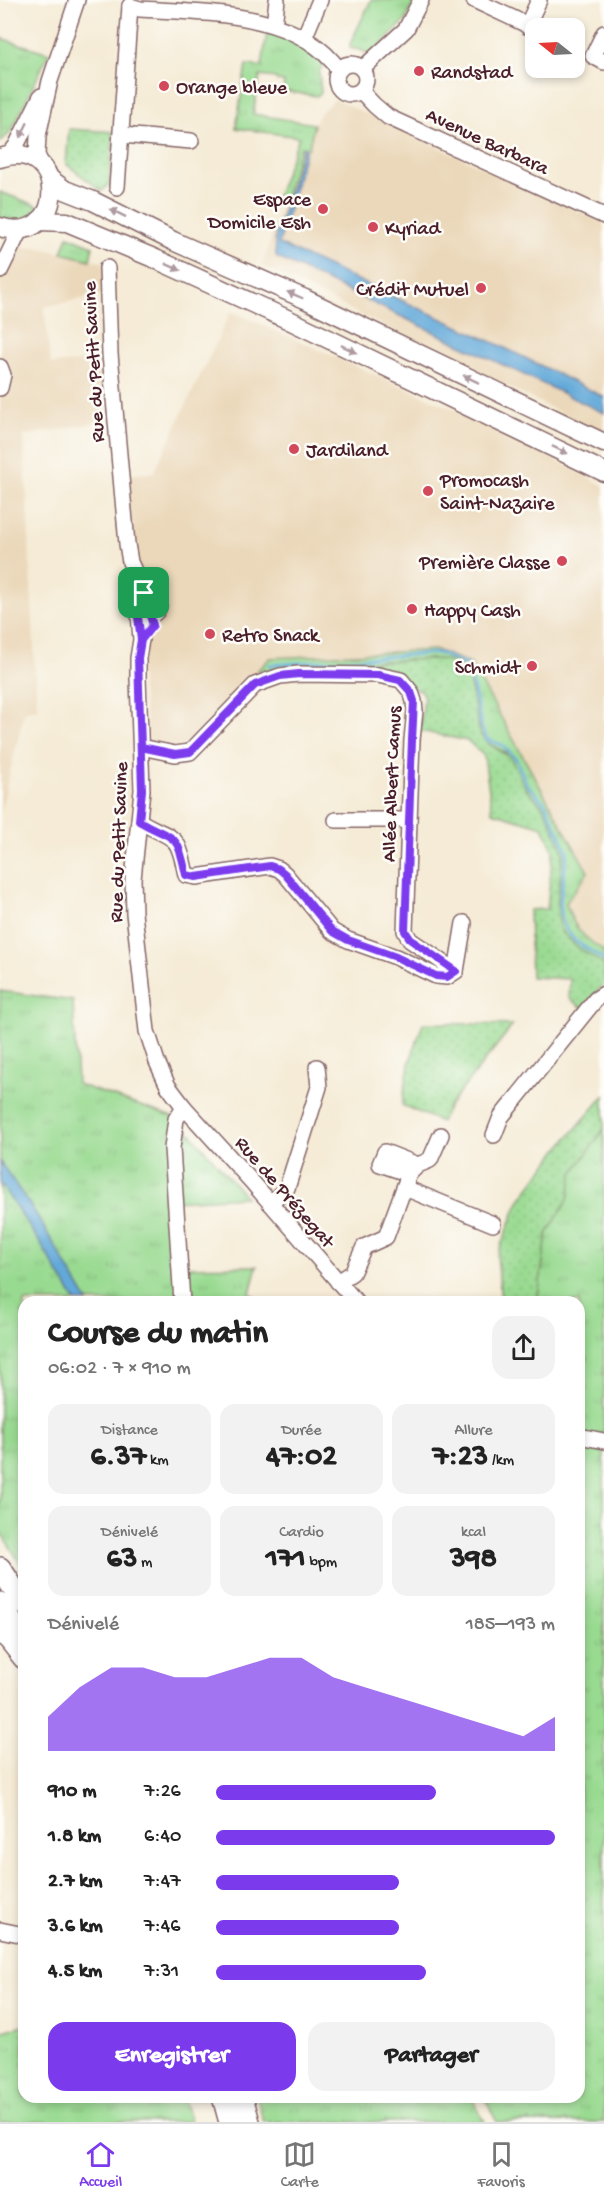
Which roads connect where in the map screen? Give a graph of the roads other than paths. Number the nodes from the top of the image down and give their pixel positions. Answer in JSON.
{"nodes":[{"id":1,"x":76,"y":0,"type":"edge"},
{"id":2,"x":277,"y":0,"type":"edge"},
{"id":3,"x":320,"y":0,"type":"edge"},
{"id":4,"x":421,"y":0,"type":"edge"},
{"id":5,"x":474,"y":0,"type":"edge"},
{"id":6,"x":539,"y":0,"type":"edge"},
{"id":7,"x":127,"y":3,"type":"edge"},
{"id":8,"x":534,"y":18,"type":"edge"},
{"id":9,"x":525,"y":24,"type":"edge"},
{"id":10,"x":274,"y":26,"type":"junction"},
{"id":11,"x":604,"y":33,"type":"edge"},
{"id":12,"x":304,"y":38,"type":"junction"},
{"id":13,"x":604,"y":62,"type":"edge"},
{"id":14,"x":362,"y":69,"type":"junction"},
{"id":15,"x":339,"y":70,"type":"junction"},
{"id":16,"x":50,"y":81,"type":"junction"},
{"id":17,"x":361,"y":91,"type":"junction"},
{"id":18,"x":122,"y":135,"type":"junction"},
{"id":19,"x":191,"y":141,"type":"dead end"},
{"id":20,"x":4,"y":157,"type":"edge"},
{"id":21,"x":47,"y":173,"type":"junction"},
{"id":22,"x":117,"y":187,"type":"dead end"},
{"id":23,"x":604,"y":216,"type":"edge"},
{"id":24,"x":39,"y":221,"type":"junction"},
{"id":25,"x":0,"y":227,"type":"edge"},
{"id":26,"x":20,"y":230,"type":"junction"},
{"id":27,"x":107,"y":268,"type":"dead end"},
{"id":28,"x":0,"y":271,"type":"edge"},
{"id":29,"x":0,"y":367,"type":"edge"},
{"id":30,"x":0,"y":388,"type":"edge"},
{"id":31,"x":604,"y":442,"type":"edge"},
{"id":32,"x":604,"y":472,"type":"edge"},
{"id":33,"x":141,"y":747,"type":"junction"},
{"id":34,"x":336,"y":820,"type":"dead end"},
{"id":35,"x":409,"y":820,"type":"junction"},
{"id":36,"x":139,"y":821,"type":"junction"},
{"id":37,"x":464,"y":923,"type":"dead end"},
{"id":38,"x":456,"y":971,"type":"junction"},
{"id":39,"x":604,"y":994,"type":"edge"},
{"id":40,"x":317,"y":1067,"type":"dead end"},
{"id":41,"x":184,"y":1107,"type":"junction"},
{"id":42,"x":441,"y":1135,"type":"dead end"},
{"id":43,"x":494,"y":1135,"type":"dead end"},
{"id":44,"x":411,"y":1176,"type":"junction"},
{"id":45,"x":270,"y":1203,"type":"junction"},
{"id":46,"x":493,"y":1224,"type":"dead end"},
{"id":47,"x":338,"y":1282,"type":"junction"},
{"id":48,"x":182,"y":1296,"type":"edge"},
{"id":49,"x":351,"y":1296,"type":"edge"},
{"id":50,"x":585,"y":1437,"type":"edge"},
{"id":51,"x":604,"y":1440,"type":"edge"},
{"id":52,"x":0,"y":1568,"type":"edge"},
{"id":53,"x":18,"y":1595,"type":"edge"},
{"id":54,"x":0,"y":1603,"type":"edge"},
{"id":55,"x":0,"y":1632,"type":"edge"},
{"id":56,"x":18,"y":1632,"type":"edge"},
{"id":57,"x":18,"y":1650,"type":"edge"},
{"id":58,"x":0,"y":1930,"type":"edge"},
{"id":59,"x":18,"y":1934,"type":"edge"},
{"id":60,"x":225,"y":2103,"type":"edge"},
{"id":61,"x":244,"y":2103,"type":"edge"},
{"id":62,"x":230,"y":2122,"type":"edge"},
{"id":63,"x":249,"y":2122,"type":"edge"}],
"edges":[{"from":1,"to":16,"type":"street"},
{"from":2,"to":10,"type":"street"},
{"from":3,"to":12,"type":"street"},
{"from":4,"to":14,"type":"street"},
{"from":5,"to":9,"type":"street"},
{"from":6,"to":8,"type":"street"},
{"from":7,"to":10,"type":"street"},
{"from":7,"to":18,"type":"street"},
{"from":10,"to":12,"type":"street"},
{"from":11,"to":13,"type":"street"},
{"from":12,"to":15,"type":"street"},
{"from":14,"to":15,"type":"street"},
{"from":14,"to":17,"type":"street"},
{"from":15,"to":17,"type":"street"},
{"from":16,"to":20,"type":"street","one_way":true},
{"from":16,"to":21,"type":"street"},
{"from":17,"to":23,"type":"street","name":"Avenue Barbara"},
{"from":18,"to":19,"type":"street"},
{"from":18,"to":22,"type":"street"},
{"from":20,"to":21,"type":"main road"},
{"from":21,"to":24,"type":"main road"},
{"from":31,"to":21,"type":"main road","one_way":true},
{"from":24,"to":26,"type":"main road"},
{"from":24,"to":32,"type":"main road","one_way":true},
{"from":25,"to":26,"type":"main road"},
{"from":26,"to":28,"type":"street"},
{"from":27,"to":33,"type":"street","name":"Rue du Petit Savine"},
{"from":29,"to":30,"type":"street"},
{"from":33,"to":35,"type":"street","name":"Allée Albert Camus"},
{"from":33,"to":36,"type":"street","name":"Rue du Petit Savine"},
{"from":34,"to":35,"type":"street"},
{"from":35,"to":38,"type":"street","name":"Allée Albert Camus"},
{"from":36,"to":38,"type":"street"},
{"from":36,"to":41,"type":"street","name":"Rue du Petit Savine"},
{"from":37,"to":38,"type":"street"},
{"from":39,"to":43,"type":"street"},
{"from":40,"to":45,"type":"street"},
{"from":41,"to":45,"type":"street","name":"Rue de Prézegat"},
{"from":41,"to":48,"type":"street"},
{"from":42,"to":44,"type":"street"},
{"from":44,"to":46,"type":"street"},
{"from":44,"to":47,"type":"street"},
{"from":45,"to":47,"type":"street","name":"Rue de Prézegat"},
{"from":47,"to":49,"type":"street","name":"Rue de Prézegat"},
{"from":50,"to":51,"type":"street"},
{"from":52,"to":53,"type":"highway"},
{"from":54,"to":56,"type":"highway"},
{"from":55,"to":57,"type":"highway"},
{"from":58,"to":59,"type":"street"},
{"from":60,"to":62,"type":"highway"},
{"from":61,"to":63,"type":"highway"}]}
